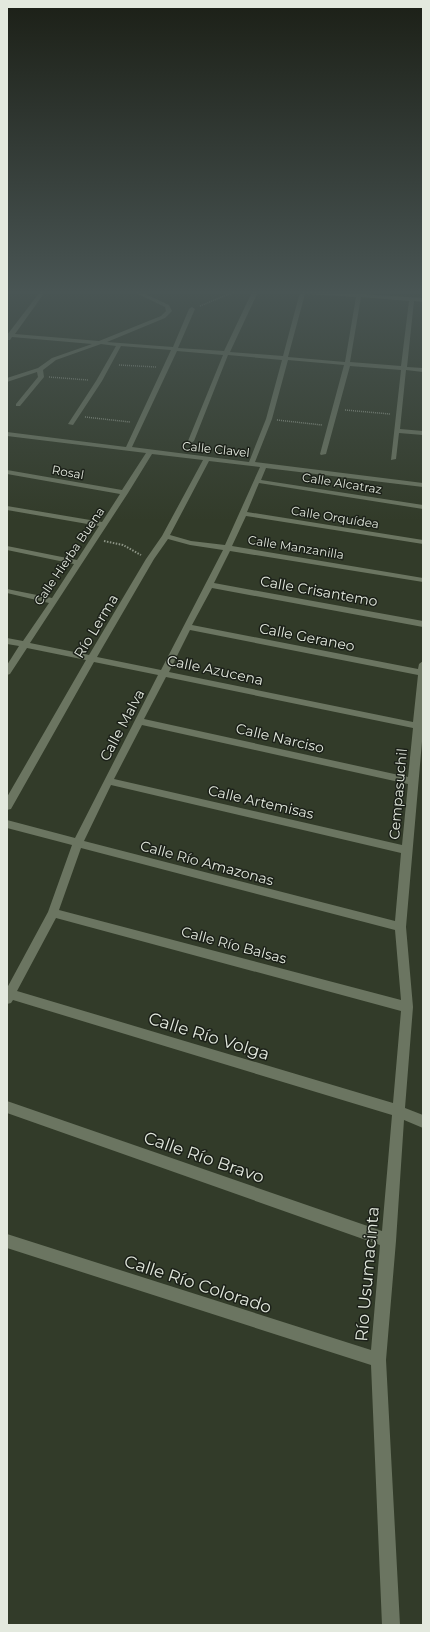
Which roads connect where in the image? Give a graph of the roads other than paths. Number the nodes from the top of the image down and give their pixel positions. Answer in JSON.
{"nodes":[{"id":1,"x":106,"y":368,"type":"edge"},
{"id":2,"x":166,"y":368,"type":"edge"},
{"id":3,"x":220,"y":368,"type":"edge"},
{"id":4,"x":282,"y":368,"type":"edge"},
{"id":5,"x":346,"y":368,"type":"edge"},
{"id":6,"x":394,"y":368,"type":"edge"},
{"id":7,"x":40,"y":369,"type":"joint"},
{"id":8,"x":403,"y":369,"type":"junction"},
{"id":9,"x":423,"y":370,"type":"edge"},
{"id":10,"x":7,"y":380,"type":"edge"},
{"id":11,"x":18,"y":405,"type":"dead end"},
{"id":12,"x":71,"y":424,"type":"dead end"},
{"id":13,"x":396,"y":431,"type":"junction"},
{"id":14,"x":423,"y":433,"type":"edge"},
{"id":15,"x":7,"y":434,"type":"edge"},
{"id":16,"x":191,"y":441,"type":"dead end"},
{"id":17,"x":128,"y":449,"type":"junction"},
{"id":18,"x":149,"y":453,"type":"junction"},
{"id":19,"x":323,"y":454,"type":"dead end"},
{"id":20,"x":207,"y":459,"type":"junction"},
{"id":21,"x":393,"y":460,"type":"dead end"},
{"id":22,"x":251,"y":464,"type":"junction"},
{"id":23,"x":264,"y":465,"type":"junction"},
{"id":24,"x":7,"y":472,"type":"edge"},
{"id":25,"x":257,"y":481,"type":"junction"},
{"id":26,"x":423,"y":485,"type":"edge"},
{"id":27,"x":125,"y":493,"type":"junction"},
{"id":28,"x":423,"y":507,"type":"edge"},
{"id":29,"x":7,"y":508,"type":"edge"},
{"id":30,"x":243,"y":513,"type":"junction"},
{"id":31,"x":104,"y":525,"type":"junction"},
{"id":32,"x":166,"y":536,"type":"junction"},
{"id":33,"x":423,"y":542,"type":"edge"},
{"id":34,"x":7,"y":548,"type":"edge"},
{"id":35,"x":228,"y":548,"type":"junction"},
{"id":36,"x":79,"y":563,"type":"junction"},
{"id":37,"x":423,"y":580,"type":"edge"},
{"id":38,"x":210,"y":585,"type":"junction"},
{"id":39,"x":7,"y":591,"type":"edge"},
{"id":40,"x":53,"y":601,"type":"junction"},
{"id":41,"x":423,"y":624,"type":"edge"},
{"id":42,"x":187,"y":627,"type":"junction"},
{"id":43,"x":7,"y":641,"type":"edge"},
{"id":44,"x":25,"y":645,"type":"junction"},
{"id":45,"x":91,"y":659,"type":"junction"},
{"id":46,"x":423,"y":668,"type":"edge"},
{"id":47,"x":7,"y":672,"type":"edge"},
{"id":48,"x":165,"y":673,"type":"junction"},
{"id":49,"x":139,"y":721,"type":"junction"},
{"id":50,"x":420,"y":726,"type":"edge"},
{"id":51,"x":108,"y":781,"type":"junction"},
{"id":52,"x":414,"y":782,"type":"junction"},
{"id":53,"x":7,"y":806,"type":"edge"},
{"id":54,"x":7,"y":824,"type":"edge"},
{"id":55,"x":78,"y":844,"type":"junction"},
{"id":56,"x":408,"y":850,"type":"junction"},
{"id":57,"x":53,"y":913,"type":"junction"},
{"id":58,"x":400,"y":927,"type":"junction"},
{"id":59,"x":8,"y":995,"type":"edge"},
{"id":60,"x":407,"y":1007,"type":"junction"},
{"id":61,"x":7,"y":1107,"type":"edge"},
{"id":62,"x":398,"y":1111,"type":"junction"},
{"id":63,"x":423,"y":1122,"type":"edge"},
{"id":64,"x":389,"y":1240,"type":"junction"},
{"id":65,"x":7,"y":1241,"type":"edge"},
{"id":66,"x":378,"y":1360,"type":"junction"},
{"id":67,"x":390,"y":1625,"type":"edge"}],
"edges":[{"from":1,"to":12,"type":"street"},
{"from":2,"to":17,"type":"street"},
{"from":3,"to":16,"type":"street"},
{"from":4,"to":22,"type":"street"},
{"from":5,"to":19,"type":"street"},
{"from":6,"to":8,"type":"street"},
{"from":7,"to":10,"type":"street"},
{"from":7,"to":11,"type":"street"},
{"from":8,"to":9,"type":"street"},
{"from":8,"to":13,"type":"street"},
{"from":13,"to":14,"type":"street"},
{"from":13,"to":21,"type":"street"},
{"from":15,"to":17,"type":"street","name":"Calle Clavel"},
{"from":17,"to":18,"type":"street","name":"Calle Clavel"},
{"from":18,"to":20,"type":"street","name":"Calle Clavel"},
{"from":18,"to":27,"type":"street","name":"Calle Hierba Buena"},
{"from":20,"to":22,"type":"street","name":"Calle Clavel"},
{"from":20,"to":32,"type":"street","name":"Río Lerma"},
{"from":22,"to":23,"type":"street","name":"Calle Clavel"},
{"from":23,"to":25,"type":"street","name":"Calle Malva"},
{"from":23,"to":26,"type":"street","name":"Calle Clavel"},
{"from":24,"to":27,"type":"street","name":"Rosal"},
{"from":25,"to":28,"type":"street","name":"Calle Alcatraz"},
{"from":25,"to":30,"type":"street","name":"Calle Malva"},
{"from":27,"to":31,"type":"street","name":"Calle Hierba Buena"},
{"from":29,"to":31,"type":"street"},
{"from":30,"to":33,"type":"street","name":"Calle Orquídea"},
{"from":30,"to":35,"type":"street","name":"Calle Malva"},
{"from":31,"to":36,"type":"street","name":"Calle Hierba Buena"},
{"from":32,"to":35,"type":"street","name":"Calle Manzanilla"},
{"from":32,"to":45,"type":"street","name":"Río Lerma"},
{"from":34,"to":36,"type":"street"},
{"from":35,"to":37,"type":"street","name":"Calle Manzanilla"},
{"from":35,"to":38,"type":"street","name":"Calle Malva"},
{"from":36,"to":40,"type":"street","name":"Calle Hierba Buena"},
{"from":38,"to":41,"type":"street","name":"Calle Crisantemo"},
{"from":38,"to":42,"type":"street","name":"Calle Malva"},
{"from":39,"to":40,"type":"street"},
{"from":40,"to":44,"type":"street","name":"Calle Hierba Buena"},
{"from":42,"to":46,"type":"street","name":"Calle Geraneo"},
{"from":42,"to":48,"type":"street","name":"Calle Malva"},
{"from":43,"to":44,"type":"street","name":"Calle Azucena"},
{"from":44,"to":45,"type":"street","name":"Calle Azucena"},
{"from":44,"to":47,"type":"street","name":"Calle Hierba Buena"},
{"from":45,"to":48,"type":"street","name":"Calle Azucena"},
{"from":45,"to":53,"type":"street","name":"Río Lerma"},
{"from":46,"to":50,"type":"street","name":"Cempasuchil"},
{"from":48,"to":49,"type":"street","name":"Calle Malva"},
{"from":48,"to":50,"type":"street","name":"Calle Azucena"},
{"from":49,"to":51,"type":"street","name":"Calle Malva"},
{"from":49,"to":52,"type":"street","name":"Calle Narciso"},
{"from":50,"to":52,"type":"street","name":"Cempasuchil"},
{"from":51,"to":55,"type":"street","name":"Calle Malva"},
{"from":51,"to":56,"type":"street","name":"Calle Artemisas"},
{"from":52,"to":56,"type":"street","name":"Cempasuchil"},
{"from":54,"to":55,"type":"street","name":"Calle Río Amazonas"},
{"from":55,"to":57,"type":"street","name":"Calle Malva"},
{"from":55,"to":58,"type":"street","name":"Calle Río Amazonas"},
{"from":56,"to":58,"type":"street","name":"Cempasuchil"},
{"from":57,"to":59,"type":"street","name":"Calle Malva"},
{"from":57,"to":60,"type":"street","name":"Calle Río Balsas"},
{"from":58,"to":60,"type":"street","name":"Río Usumacinta"},
{"from":59,"to":62,"type":"street","name":"Calle Río Volga"},
{"from":60,"to":62,"type":"street","name":"Río Usumacinta"},
{"from":61,"to":64,"type":"street","name":"Calle Río Bravo"},
{"from":62,"to":63,"type":"street","name":"Calle Río Volga"},
{"from":62,"to":64,"type":"street","name":"Río Usumacinta"},
{"from":64,"to":66,"type":"street","name":"Río Usumacinta"},
{"from":65,"to":66,"type":"street","name":"Calle Río Colorado"},
{"from":66,"to":67,"type":"street","name":"Río Usumacinta"}]}
